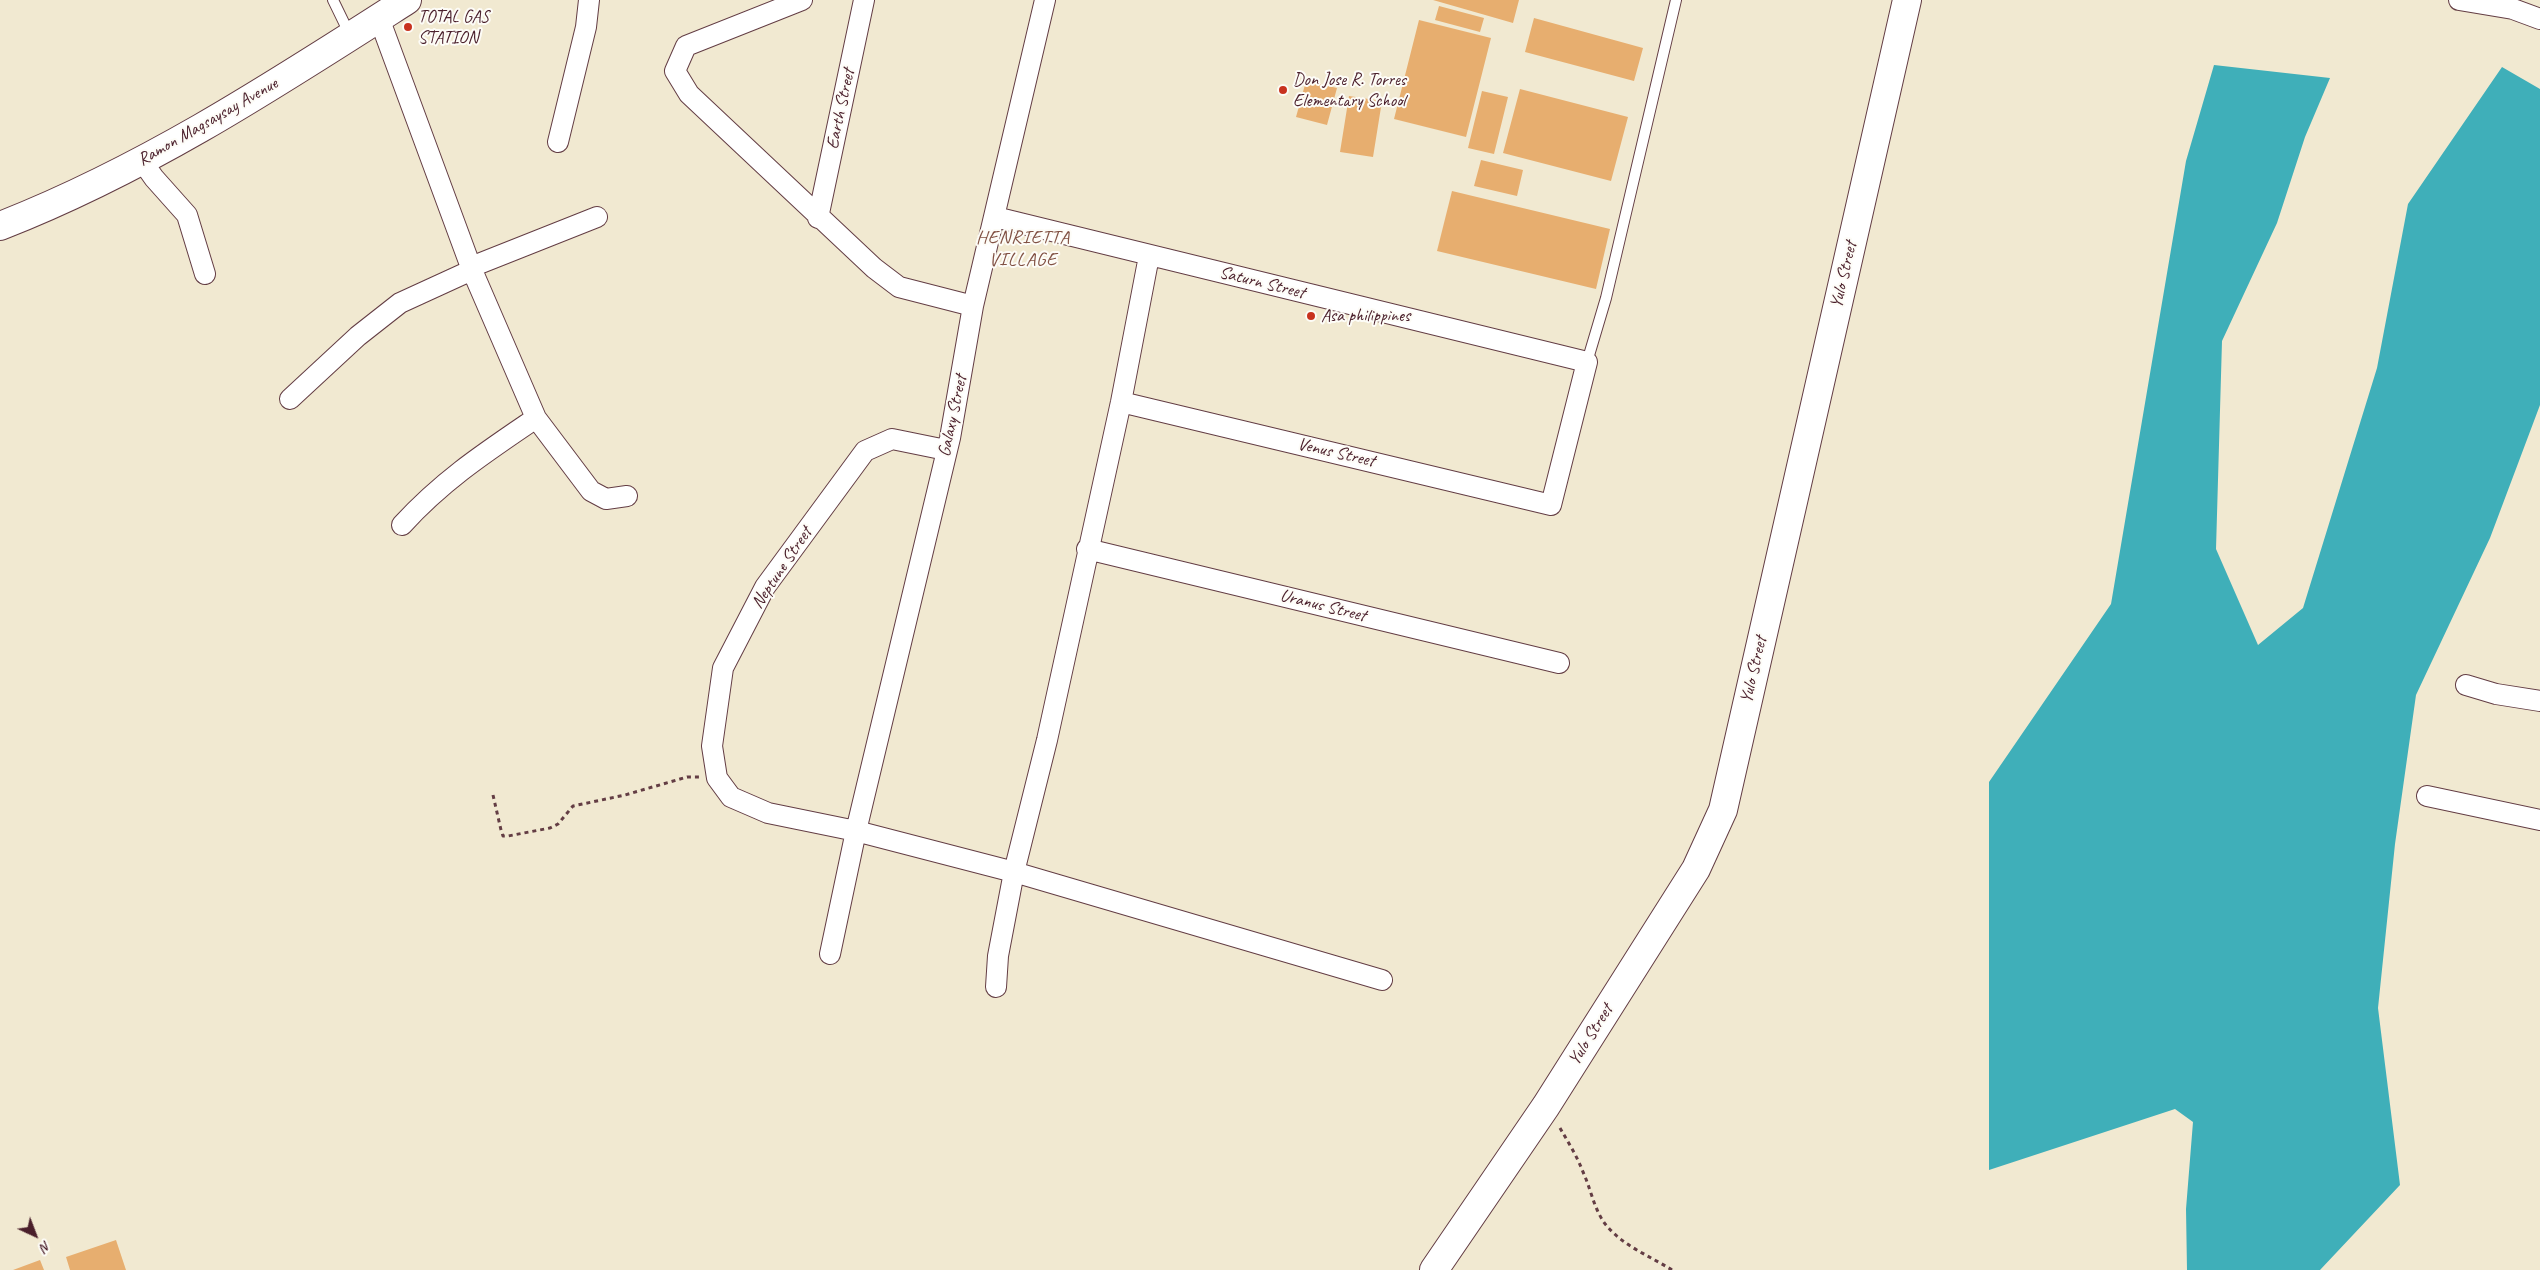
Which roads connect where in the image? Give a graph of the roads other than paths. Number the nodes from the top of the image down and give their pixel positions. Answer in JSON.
{"nodes":[{"id":1,"x":333,"y":0,"type":"edge"},
{"id":2,"x":407,"y":0,"type":"edge"},
{"id":3,"x":589,"y":0,"type":"edge"},
{"id":4,"x":802,"y":0,"type":"edge"},
{"id":5,"x":864,"y":0,"type":"edge"},
{"id":6,"x":1045,"y":0,"type":"edge"},
{"id":7,"x":1676,"y":0,"type":"edge"},
{"id":8,"x":1906,"y":0,"type":"edge"},
{"id":9,"x":2459,"y":0,"type":"edge"},
{"id":10,"x":379,"y":18,"type":"junction"},
{"id":11,"x":2540,"y":19,"type":"edge"},
{"id":12,"x":350,"y":36,"type":"junction"},
{"id":13,"x":558,"y":142,"type":"dead end"},
{"id":14,"x":142,"y":161,"type":"junction"},
{"id":15,"x":995,"y":217,"type":"junction"},
{"id":16,"x":597,"y":218,"type":"dead end"},
{"id":17,"x":818,"y":218,"type":"junction"},
{"id":18,"x":0,"y":226,"type":"edge"},
{"id":19,"x":1149,"y":256,"type":"junction"},
{"id":20,"x":472,"y":269,"type":"junction"},
{"id":21,"x":205,"y":274,"type":"dead end"},
{"id":22,"x":973,"y":306,"type":"junction"},
{"id":23,"x":1587,"y":362,"type":"junction"},
{"id":24,"x":290,"y":399,"type":"dead end"},
{"id":25,"x":1121,"y":402,"type":"junction"},
{"id":26,"x":536,"y":418,"type":"junction"},
{"id":27,"x":946,"y":450,"type":"junction"},
{"id":28,"x":627,"y":496,"type":"dead end"},
{"id":29,"x":402,"y":525,"type":"dead end"},
{"id":30,"x":1087,"y":549,"type":"junction"},
{"id":31,"x":1559,"y":662,"type":"dead end"},
{"id":32,"x":2466,"y":685,"type":"dead end"},
{"id":33,"x":2540,"y":701,"type":"edge"},
{"id":34,"x":2426,"y":796,"type":"dead end"},
{"id":35,"x":2540,"y":820,"type":"edge"},
{"id":36,"x":856,"y":831,"type":"junction"},
{"id":37,"x":1014,"y":872,"type":"junction"},
{"id":38,"x":830,"y":954,"type":"dead end"},
{"id":39,"x":1382,"y":980,"type":"dead end"},
{"id":40,"x":996,"y":987,"type":"dead end"},
{"id":41,"x":1434,"y":1270,"type":"edge"}],
"edges":[{"from":1,"to":12,"type":"lane"},
{"from":2,"to":10,"type":"street","name":"Ramon Magsaysay Avenue"},
{"from":3,"to":13,"type":"street"},
{"from":4,"to":17,"type":"street"},
{"from":5,"to":17,"type":"street","name":"Earth Street"},
{"from":6,"to":15,"type":"street","name":"Galaxy Street"},
{"from":7,"to":23,"type":"lane"},
{"from":8,"to":41,"type":"street","name":"Yulo Street"},
{"from":9,"to":11,"type":"street"},
{"from":10,"to":12,"type":"street","name":"Ramon Magsaysay Avenue"},
{"from":10,"to":20,"type":"street"},
{"from":12,"to":14,"type":"street","name":"Ramon Magsaysay Avenue"},
{"from":14,"to":18,"type":"street","name":"Ramon Magsaysay Avenue"},
{"from":14,"to":21,"type":"street"},
{"from":15,"to":19,"type":"street","name":"Saturn Street"},
{"from":15,"to":22,"type":"street","name":"Galaxy Street"},
{"from":16,"to":20,"type":"street"},
{"from":17,"to":22,"type":"street"},
{"from":19,"to":23,"type":"street","name":"Saturn Street"},
{"from":19,"to":25,"type":"street"},
{"from":20,"to":24,"type":"street"},
{"from":20,"to":26,"type":"street"},
{"from":22,"to":27,"type":"street","name":"Galaxy Street"},
{"from":23,"to":25,"type":"street","name":"Venus Street"},
{"from":25,"to":30,"type":"street"},
{"from":26,"to":28,"type":"street"},
{"from":26,"to":29,"type":"street"},
{"from":27,"to":36,"type":"street","name":"Galaxy Street"},
{"from":27,"to":36,"type":"street","name":"Neptune Street"},
{"from":30,"to":31,"type":"street","name":"Uranus Street"},
{"from":30,"to":37,"type":"street"},
{"from":32,"to":33,"type":"street"},
{"from":34,"to":35,"type":"street"},
{"from":36,"to":37,"type":"street"},
{"from":36,"to":38,"type":"street","name":"Galaxy Street"},
{"from":37,"to":39,"type":"street"},
{"from":37,"to":40,"type":"street"}]}
